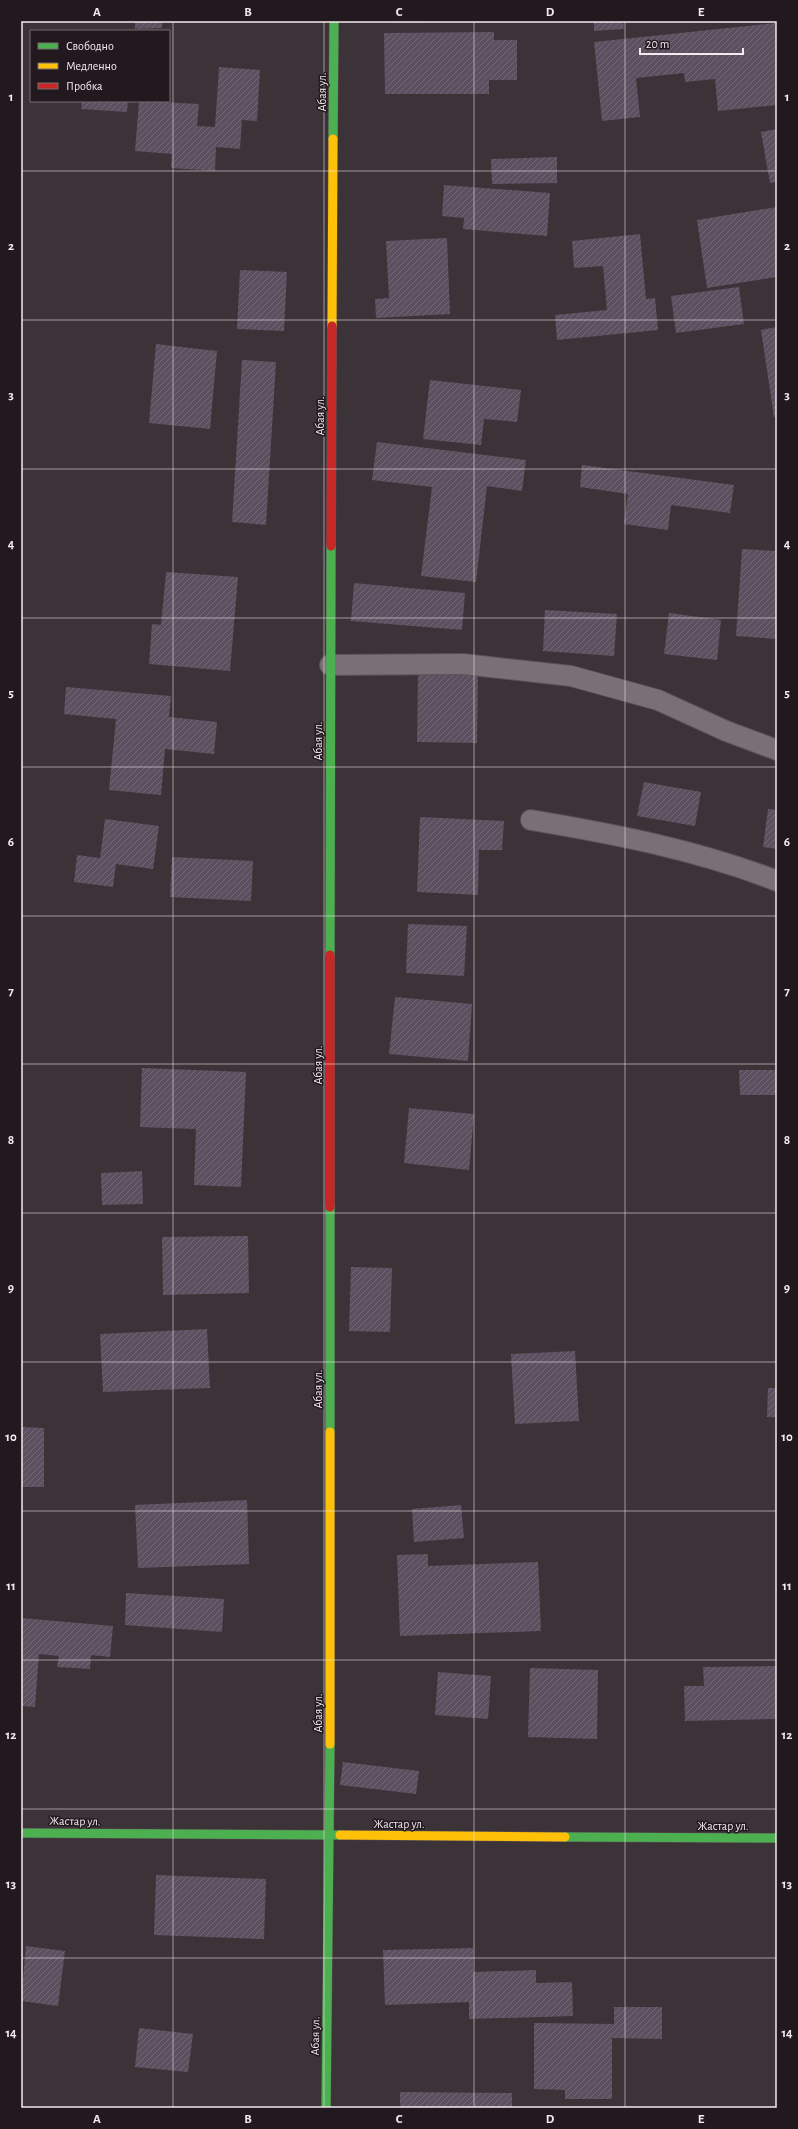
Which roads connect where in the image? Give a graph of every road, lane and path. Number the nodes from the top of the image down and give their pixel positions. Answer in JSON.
{"nodes":[{"id":1,"x":334,"y":21,"type":"edge"},
{"id":2,"x":330,"y":665,"type":"junction"},
{"id":3,"x":777,"y":750,"type":"edge"},
{"id":4,"x":531,"y":820,"type":"dead end"},
{"id":5,"x":777,"y":881,"type":"edge"},
{"id":6,"x":21,"y":1833,"type":"edge"},
{"id":7,"x":330,"y":1835,"type":"junction"},
{"id":8,"x":777,"y":1838,"type":"edge"},
{"id":9,"x":326,"y":2108,"type":"edge"}],
"edges":[{"from":1,"to":2,"type":"street","name":"Абая ул."},
{"from":2,"to":3,"type":"lane"},
{"from":2,"to":7,"type":"street","name":"Абая ул."},
{"from":4,"to":5,"type":"lane"},
{"from":6,"to":7,"type":"street","name":"Жастар ул."},
{"from":7,"to":8,"type":"street","name":"Жастар ул."},
{"from":7,"to":9,"type":"street","name":"Абая ул."}]}
